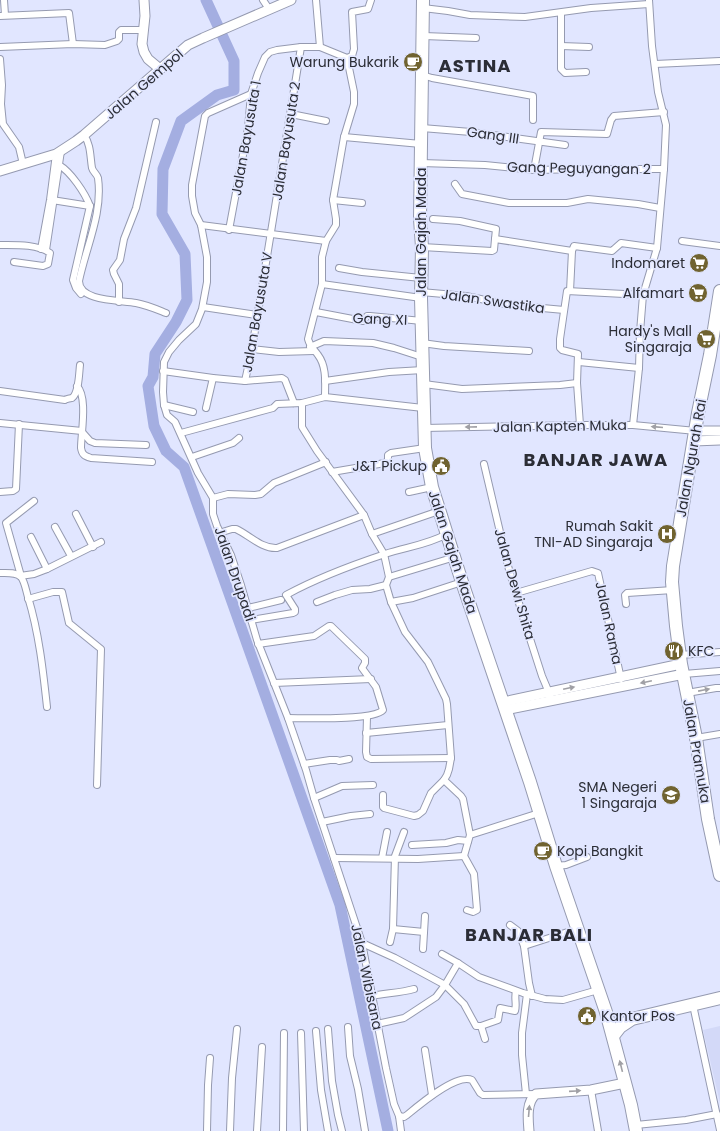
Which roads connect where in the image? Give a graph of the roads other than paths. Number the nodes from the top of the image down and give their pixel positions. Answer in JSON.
{"nodes":[{"id":1,"x":4,"y":0,"type":"edge"},
{"id":2,"x":144,"y":0,"type":"edge"},
{"id":3,"x":263,"y":0,"type":"edge"},
{"id":4,"x":291,"y":0,"type":"edge"},
{"id":5,"x":316,"y":0,"type":"edge"},
{"id":6,"x":372,"y":0,"type":"edge"},
{"id":7,"x":649,"y":2,"type":"edge"},
{"id":8,"x":423,"y":4,"type":"edge"},
{"id":9,"x":269,"y":9,"type":"junction"},
{"id":10,"x":560,"y":13,"type":"junction"},
{"id":11,"x":3,"y":15,"type":"edge"},
{"id":12,"x":144,"y":30,"type":"junction"},
{"id":13,"x":424,"y":36,"type":"junction"},
{"id":14,"x":476,"y":38,"type":"dead end"},
{"id":15,"x":73,"y":44,"type":"junction"},
{"id":16,"x":561,"y":46,"type":"junction"},
{"id":17,"x":0,"y":47,"type":"edge"},
{"id":18,"x":301,"y":47,"type":"junction"},
{"id":19,"x":320,"y":47,"type":"junction"},
{"id":20,"x":589,"y":47,"type":"dead end"},
{"id":21,"x":347,"y":58,"type":"junction"},
{"id":22,"x":0,"y":59,"type":"edge"},
{"id":23,"x":720,"y":61,"type":"edge"},
{"id":24,"x":0,"y":62,"type":"edge"},
{"id":25,"x":655,"y":64,"type":"junction"},
{"id":26,"x":160,"y":68,"type":"junction"},
{"id":27,"x":586,"y":72,"type":"dead end"},
{"id":28,"x":422,"y":75,"type":"junction"},
{"id":29,"x":251,"y":94,"type":"junction"},
{"id":30,"x":664,"y":112,"type":"junction"},
{"id":31,"x":291,"y":114,"type":"junction"},
{"id":32,"x":533,"y":120,"type":"dead end"},
{"id":33,"x":326,"y":121,"type":"dead end"},
{"id":34,"x":156,"y":122,"type":"dead end"},
{"id":35,"x":422,"y":128,"type":"junction"},
{"id":36,"x":84,"y":135,"type":"junction"},
{"id":37,"x":344,"y":137,"type":"junction"},
{"id":38,"x":539,"y":142,"type":"junction"},
{"id":39,"x":420,"y":144,"type":"junction"},
{"id":40,"x":565,"y":145,"type":"dead end"},
{"id":41,"x":58,"y":152,"type":"junction"},
{"id":42,"x":23,"y":164,"type":"junction"},
{"id":43,"x":421,"y":164,"type":"junction"},
{"id":44,"x":59,"y":165,"type":"junction"},
{"id":45,"x":664,"y":169,"type":"junction"},
{"id":46,"x":534,"y":170,"type":"junction"},
{"id":47,"x":0,"y":171,"type":"edge"},
{"id":48,"x":455,"y":184,"type":"dead end"},
{"id":49,"x":52,"y":200,"type":"junction"},
{"id":50,"x":333,"y":200,"type":"junction"},
{"id":51,"x":362,"y":203,"type":"dead end"},
{"id":52,"x":90,"y":206,"type":"junction"},
{"id":53,"x":660,"y":208,"type":"junction"},
{"id":54,"x":433,"y":219,"type":"dead end"},
{"id":55,"x":201,"y":226,"type":"junction"},
{"id":56,"x":229,"y":230,"type":"junction"},
{"id":57,"x":271,"y":234,"type":"junction"},
{"id":58,"x":495,"y":239,"type":"junction"},
{"id":59,"x":326,"y":240,"type":"junction"},
{"id":60,"x":682,"y":242,"type":"dead end"},
{"id":61,"x":0,"y":245,"type":"edge"},
{"id":62,"x":720,"y":246,"type":"edge"},
{"id":63,"x":422,"y":247,"type":"junction"},
{"id":64,"x":573,"y":248,"type":"junction"},
{"id":65,"x":657,"y":248,"type":"junction"},
{"id":66,"x":44,"y":250,"type":"junction"},
{"id":67,"x":14,"y":262,"type":"dead end"},
{"id":68,"x":339,"y":268,"type":"dead end"},
{"id":69,"x":421,"y":278,"type":"junction"},
{"id":70,"x":322,"y":284,"type":"junction"},
{"id":71,"x":568,"y":291,"type":"junction"},
{"id":72,"x":720,"y":291,"type":"edge"},
{"id":73,"x":421,"y":295,"type":"junction"},
{"id":74,"x":643,"y":295,"type":"junction"},
{"id":75,"x":119,"y":302,"type":"junction"},
{"id":76,"x":99,"y":303,"type":"dead end"},
{"id":77,"x":203,"y":307,"type":"junction"},
{"id":78,"x":564,"y":310,"type":"junction"},
{"id":79,"x":316,"y":312,"type":"junction"},
{"id":80,"x":166,"y":313,"type":"dead end"},
{"id":81,"x":257,"y":316,"type":"junction"},
{"id":82,"x":422,"y":321,"type":"junction"},
{"id":83,"x":422,"y":342,"type":"junction"},
{"id":84,"x":252,"y":349,"type":"junction"},
{"id":85,"x":312,"y":349,"type":"junction"},
{"id":86,"x":529,"y":351,"type":"dead end"},
{"id":87,"x":422,"y":357,"type":"junction"},
{"id":88,"x":578,"y":362,"type":"junction"},
{"id":89,"x":80,"y":365,"type":"dead end"},
{"id":90,"x":639,"y":368,"type":"junction"},
{"id":91,"x":423,"y":370,"type":"junction"},
{"id":92,"x":163,"y":371,"type":"junction"},
{"id":93,"x":213,"y":378,"type":"junction"},
{"id":94,"x":245,"y":381,"type":"junction"},
{"id":95,"x":325,"y":381,"type":"junction"},
{"id":96,"x":577,"y":383,"type":"junction"},
{"id":97,"x":424,"y":384,"type":"junction"},
{"id":98,"x":77,"y":386,"type":"junction"},
{"id":99,"x":0,"y":391,"type":"edge"},
{"id":100,"x":326,"y":397,"type":"junction"},
{"id":101,"x":302,"y":403,"type":"junction"},
{"id":102,"x":294,"y":404,"type":"junction"},
{"id":103,"x":164,"y":406,"type":"junction"},
{"id":104,"x":206,"y":408,"type":"dead end"},
{"id":105,"x":423,"y":408,"type":"junction"},
{"id":106,"x":193,"y":412,"type":"dead end"},
{"id":107,"x":0,"y":423,"type":"edge"},
{"id":108,"x":19,"y":424,"type":"junction"},
{"id":109,"x":580,"y":425,"type":"junction"},
{"id":110,"x":633,"y":425,"type":"junction"},
{"id":111,"x":424,"y":428,"type":"junction"},
{"id":112,"x":82,"y":431,"type":"junction"},
{"id":113,"x":720,"y":431,"type":"edge"},
{"id":114,"x":181,"y":433,"type":"junction"},
{"id":115,"x":695,"y":436,"type":"junction"},
{"id":116,"x":239,"y":438,"type":"dead end"},
{"id":117,"x":720,"y":440,"type":"edge"},
{"id":118,"x":146,"y":445,"type":"dead end"},
{"id":119,"x":425,"y":448,"type":"junction"},
{"id":120,"x":192,"y":457,"type":"junction"},
{"id":121,"x":152,"y":462,"type":"dead end"},
{"id":122,"x":326,"y":462,"type":"junction"},
{"id":123,"x":484,"y":464,"type":"dead end"},
{"id":124,"x":332,"y":472,"type":"junction"},
{"id":125,"x":432,"y":487,"type":"junction"},
{"id":126,"x":0,"y":492,"type":"edge"},
{"id":127,"x":408,"y":492,"type":"dead end"},
{"id":128,"x":213,"y":498,"type":"junction"},
{"id":129,"x":34,"y":501,"type":"dead end"},
{"id":130,"x":439,"y":511,"type":"junction"},
{"id":131,"x":76,"y":514,"type":"dead end"},
{"id":132,"x":364,"y":515,"type":"junction"},
{"id":133,"x":55,"y":527,"type":"dead end"},
{"id":134,"x":219,"y":533,"type":"junction"},
{"id":135,"x":372,"y":534,"type":"junction"},
{"id":136,"x":446,"y":534,"type":"junction"},
{"id":137,"x":31,"y":538,"type":"dead end"},
{"id":138,"x":101,"y":542,"type":"dead end"},
{"id":139,"x":93,"y":547,"type":"junction"},
{"id":140,"x":384,"y":554,"type":"junction"},
{"id":141,"x":71,"y":556,"type":"junction"},
{"id":142,"x":455,"y":557,"type":"junction"},
{"id":143,"x":47,"y":569,"type":"junction"},
{"id":144,"x":0,"y":573,"type":"edge"},
{"id":145,"x":21,"y":576,"type":"junction"},
{"id":146,"x":389,"y":577,"type":"junction"},
{"id":147,"x":462,"y":582,"type":"junction"},
{"id":148,"x":386,"y":584,"type":"junction"},
{"id":149,"x":673,"y":590,"type":"junction"},
{"id":150,"x":516,"y":593,"type":"junction"},
{"id":151,"x":28,"y":599,"type":"junction"},
{"id":152,"x":281,"y":600,"type":"dead end"},
{"id":153,"x":317,"y":602,"type":"dead end"},
{"id":154,"x":391,"y":602,"type":"junction"},
{"id":155,"x":626,"y":604,"type":"dead end"},
{"id":156,"x":248,"y":608,"type":"junction"},
{"id":157,"x":251,"y":620,"type":"junction"},
{"id":158,"x":258,"y":644,"type":"junction"},
{"id":159,"x":720,"y":652,"type":"edge"},
{"id":160,"x":682,"y":664,"type":"junction"},
{"id":161,"x":720,"y":671,"type":"edge"},
{"id":162,"x":620,"y":676,"type":"junction"},
{"id":163,"x":371,"y":679,"type":"junction"},
{"id":164,"x":274,"y":683,"type":"junction"},
{"id":165,"x":622,"y":687,"type":"junction"},
{"id":166,"x":720,"y":688,"type":"edge"},
{"id":167,"x":549,"y":692,"type":"junction"},
{"id":168,"x":687,"y":693,"type":"junction"},
{"id":169,"x":552,"y":701,"type":"junction"},
{"id":170,"x":504,"y":706,"type":"junction"},
{"id":171,"x":47,"y":707,"type":"dead end"},
{"id":172,"x":367,"y":717,"type":"junction"},
{"id":173,"x":288,"y":718,"type":"junction"},
{"id":174,"x":448,"y":725,"type":"junction"},
{"id":175,"x":366,"y":734,"type":"junction"},
{"id":176,"x":720,"y":734,"type":"edge"},
{"id":177,"x":696,"y":738,"type":"junction"},
{"id":178,"x":451,"y":758,"type":"junction"},
{"id":179,"x":349,"y":760,"type":"dead end"},
{"id":180,"x":304,"y":764,"type":"junction"},
{"id":181,"x":444,"y":780,"type":"junction"},
{"id":182,"x":97,"y":785,"type":"dead end"},
{"id":183,"x":373,"y":786,"type":"dead end"},
{"id":184,"x":383,"y":795,"type":"dead end"},
{"id":185,"x":314,"y":798,"type":"junction"},
{"id":186,"x":539,"y":813,"type":"junction"},
{"id":187,"x":370,"y":814,"type":"dead end"},
{"id":188,"x":322,"y":822,"type":"junction"},
{"id":189,"x":386,"y":832,"type":"dead end"},
{"id":190,"x":404,"y":832,"type":"dead end"},
{"id":191,"x":469,"y":838,"type":"junction"},
{"id":192,"x":412,"y":845,"type":"dead end"},
{"id":193,"x":464,"y":856,"type":"junction"},
{"id":194,"x":587,"y":857,"type":"dead end"},
{"id":195,"x":334,"y":858,"type":"junction"},
{"id":196,"x":382,"y":858,"type":"junction"},
{"id":197,"x":395,"y":860,"type":"junction"},
{"id":198,"x":556,"y":866,"type":"junction"},
{"id":199,"x":720,"y":871,"type":"edge"},
{"id":200,"x":467,"y":910,"type":"dead end"},
{"id":201,"x":425,"y":916,"type":"dead end"},
{"id":202,"x":510,"y":925,"type":"dead end"},
{"id":203,"x":392,"y":929,"type":"junction"},
{"id":204,"x":577,"y":929,"type":"junction"},
{"id":205,"x":424,"y":932,"type":"junction"},
{"id":206,"x":390,"y":942,"type":"dead end"},
{"id":207,"x":362,"y":943,"type":"junction"},
{"id":208,"x":524,"y":946,"type":"junction"},
{"id":209,"x":423,"y":949,"type":"dead end"},
{"id":210,"x":442,"y":954,"type":"dead end"},
{"id":211,"x":458,"y":963,"type":"junction"},
{"id":212,"x":445,"y":985,"type":"junction"},
{"id":213,"x":414,"y":989,"type":"dead end"},
{"id":214,"x":598,"y":990,"type":"junction"},
{"id":215,"x":516,"y":991,"type":"junction"},
{"id":216,"x":529,"y":995,"type":"junction"},
{"id":217,"x":371,"y":996,"type":"junction"},
{"id":218,"x":720,"y":998,"type":"edge"},
{"id":219,"x":693,"y":1005,"type":"junction"},
{"id":220,"x":606,"y":1012,"type":"junction"},
{"id":221,"x":632,"y":1019,"type":"junction"},
{"id":222,"x":377,"y":1024,"type":"junction"},
{"id":223,"x":481,"y":1026,"type":"junction"},
{"id":224,"x":348,"y":1027,"type":"dead end"},
{"id":225,"x":236,"y":1029,"type":"dead end"},
{"id":226,"x":328,"y":1029,"type":"dead end"},
{"id":227,"x":316,"y":1031,"type":"dead end"},
{"id":228,"x":284,"y":1033,"type":"dead end"},
{"id":229,"x":301,"y":1033,"type":"dead end"},
{"id":230,"x":613,"y":1036,"type":"junction"},
{"id":231,"x":485,"y":1038,"type":"dead end"},
{"id":232,"x":262,"y":1047,"type":"dead end"},
{"id":233,"x":425,"y":1050,"type":"dead end"},
{"id":234,"x":210,"y":1058,"type":"dead end"},
{"id":235,"x":625,"y":1083,"type":"junction"},
{"id":236,"x":591,"y":1090,"type":"junction"},
{"id":237,"x":526,"y":1094,"type":"junction"},
{"id":238,"x":536,"y":1094,"type":"junction"},
{"id":239,"x":432,"y":1095,"type":"junction"},
{"id":240,"x":717,"y":1114,"type":"junction"},
{"id":241,"x":399,"y":1116,"type":"junction"},
{"id":242,"x":636,"y":1128,"type":"edge"},
{"id":243,"x":720,"y":1130,"type":"edge"},
{"id":244,"x":207,"y":1131,"type":"edge"},
{"id":245,"x":230,"y":1131,"type":"edge"},
{"id":246,"x":257,"y":1131,"type":"edge"},
{"id":247,"x":283,"y":1131,"type":"edge"},
{"id":248,"x":304,"y":1131,"type":"edge"},
{"id":249,"x":328,"y":1131,"type":"edge"},
{"id":250,"x":342,"y":1131,"type":"edge"},
{"id":251,"x":364,"y":1131,"type":"edge"},
{"id":252,"x":401,"y":1131,"type":"edge"},
{"id":253,"x":529,"y":1131,"type":"edge"},
{"id":254,"x":598,"y":1131,"type":"edge"}],
"edges":[{"from":1,"to":11,"type":"street"},
{"from":2,"to":12,"type":"street"},
{"from":3,"to":9,"type":"street"},
{"from":4,"to":9,"type":"street","name":"Jalan Gempol"},
{"from":5,"to":19,"type":"street"},
{"from":6,"to":21,"type":"street"},
{"from":7,"to":10,"type":"street"},
{"from":7,"to":25,"type":"street"},
{"from":8,"to":10,"type":"street"},
{"from":8,"to":13,"type":"highway","name":"Jalan Gajah Mada"},
{"from":9,"to":26,"type":"street","name":"Jalan Gempol"},
{"from":10,"to":16,"type":"street"},
{"from":11,"to":15,"type":"street"},
{"from":12,"to":15,"type":"street"},
{"from":12,"to":26,"type":"street"},
{"from":13,"to":14,"type":"street"},
{"from":13,"to":28,"type":"highway","name":"Jalan Gajah Mada"},
{"from":15,"to":17,"type":"street"},
{"from":16,"to":20,"type":"street"},
{"from":16,"to":27,"type":"street"},
{"from":18,"to":19,"type":"street","name":"Jalan Bayusuta 1"},
{"from":18,"to":29,"type":"street","name":"Jalan Bayusuta 1"},
{"from":18,"to":31,"type":"street","name":"Jalan Bayusuta 2"},
{"from":19,"to":21,"type":"street"},
{"from":21,"to":37,"type":"street"},
{"from":22,"to":24,"type":"street"},
{"from":23,"to":25,"type":"street"},
{"from":24,"to":42,"type":"street"},
{"from":25,"to":30,"type":"street"},
{"from":26,"to":36,"type":"street","name":"Jalan Gempol"},
{"from":28,"to":32,"type":"street"},
{"from":28,"to":35,"type":"highway","name":"Jalan Gajah Mada"},
{"from":29,"to":55,"type":"street","name":"Jalan Drupadi"},
{"from":29,"to":56,"type":"street","name":"Jalan Bayusuta 1"},
{"from":30,"to":38,"type":"street"},
{"from":30,"to":45,"type":"street"},
{"from":31,"to":33,"type":"street"},
{"from":31,"to":57,"type":"street","name":"Jalan Bayusuta 2"},
{"from":34,"to":75,"type":"street"},
{"from":35,"to":38,"type":"street","name":"Gang III"},
{"from":35,"to":39,"type":"highway","name":"Jalan Gajah Mada"},
{"from":36,"to":41,"type":"street","name":"Jalan Gempol"},
{"from":36,"to":75,"type":"street"},
{"from":37,"to":39,"type":"street"},
{"from":37,"to":50,"type":"street"},
{"from":38,"to":40,"type":"street","name":"Gang III"},
{"from":38,"to":46,"type":"street"},
{"from":39,"to":43,"type":"highway","name":"Jalan Gajah Mada"},
{"from":41,"to":42,"type":"street","name":"Jalan Gempol"},
{"from":41,"to":44,"type":"street"},
{"from":41,"to":49,"type":"street"},
{"from":42,"to":47,"type":"street","name":"Jalan Gempol"},
{"from":43,"to":46,"type":"street","name":"Gang Peguyangan 2"},
{"from":43,"to":63,"type":"highway","name":"Jalan Gajah Mada"},
{"from":44,"to":49,"type":"street"},
{"from":44,"to":52,"type":"street"},
{"from":45,"to":46,"type":"street","name":"Gang Peguyangan 2"},
{"from":45,"to":53,"type":"street"},
{"from":48,"to":53,"type":"street"},
{"from":49,"to":52,"type":"street"},
{"from":49,"to":66,"type":"street"},
{"from":50,"to":51,"type":"street"},
{"from":50,"to":59,"type":"street"},
{"from":52,"to":76,"type":"street"},
{"from":53,"to":65,"type":"street"},
{"from":54,"to":58,"type":"street"},
{"from":55,"to":56,"type":"street"},
{"from":55,"to":77,"type":"street","name":"Jalan Drupadi"},
{"from":56,"to":57,"type":"street"},
{"from":57,"to":59,"type":"street"},
{"from":57,"to":81,"type":"street","name":"Jalan Bayusuta V"},
{"from":58,"to":63,"type":"street"},
{"from":58,"to":64,"type":"street"},
{"from":59,"to":70,"type":"street"},
{"from":60,"to":62,"type":"street"},
{"from":61,"to":66,"type":"street"},
{"from":63,"to":69,"type":"highway","name":"Jalan Gajah Mada"},
{"from":64,"to":65,"type":"street"},
{"from":64,"to":71,"type":"street"},
{"from":65,"to":74,"type":"street"},
{"from":66,"to":67,"type":"street"},
{"from":68,"to":69,"type":"street"},
{"from":69,"to":73,"type":"highway","name":"Jalan Gajah Mada"},
{"from":70,"to":73,"type":"street","name":"Jalan Swastika"},
{"from":70,"to":79,"type":"street"},
{"from":71,"to":74,"type":"street"},
{"from":71,"to":78,"type":"street"},
{"from":72,"to":115,"type":"highway","name":"Jalan Ngurah Rai"},
{"from":73,"to":78,"type":"street","name":"Jalan Swastika"},
{"from":73,"to":82,"type":"highway","name":"Jalan Gajah Mada"},
{"from":74,"to":90,"type":"street"},
{"from":75,"to":80,"type":"street"},
{"from":77,"to":81,"type":"street"},
{"from":77,"to":92,"type":"street","name":"Jalan Drupadi"},
{"from":78,"to":88,"type":"street"},
{"from":79,"to":82,"type":"street","name":"Gang XI"},
{"from":79,"to":85,"type":"street"},
{"from":81,"to":84,"type":"street","name":"Jalan Bayusuta V"},
{"from":82,"to":83,"type":"highway","name":"Jalan Gajah Mada"},
{"from":83,"to":86,"type":"street"},
{"from":83,"to":87,"type":"highway","name":"Jalan Gajah Mada"},
{"from":84,"to":85,"type":"street"},
{"from":84,"to":94,"type":"street","name":"Jalan Bayusuta V"},
{"from":85,"to":87,"type":"street"},
{"from":85,"to":95,"type":"street"},
{"from":87,"to":91,"type":"highway","name":"Jalan Gajah Mada"},
{"from":88,"to":90,"type":"street"},
{"from":88,"to":96,"type":"street"},
{"from":89,"to":98,"type":"street"},
{"from":90,"to":110,"type":"street"},
{"from":91,"to":95,"type":"street"},
{"from":91,"to":97,"type":"highway","name":"Jalan Gajah Mada"},
{"from":92,"to":93,"type":"street","name":"Jalan Bayusuta V"},
{"from":92,"to":103,"type":"street","name":"Jalan Drupadi"},
{"from":93,"to":94,"type":"street","name":"Jalan Bayusuta V"},
{"from":93,"to":104,"type":"street"},
{"from":94,"to":102,"type":"street"},
{"from":95,"to":100,"type":"street"},
{"from":96,"to":97,"type":"street"},
{"from":96,"to":109,"type":"street"},
{"from":97,"to":105,"type":"highway","name":"Jalan Gajah Mada"},
{"from":98,"to":99,"type":"street"},
{"from":98,"to":112,"type":"street"},
{"from":100,"to":101,"type":"street"},
{"from":100,"to":105,"type":"street"},
{"from":101,"to":102,"type":"street"},
{"from":101,"to":122,"type":"street"},
{"from":102,"to":114,"type":"street"},
{"from":103,"to":106,"type":"street"},
{"from":103,"to":114,"type":"street","name":"Jalan Drupadi"},
{"from":105,"to":111,"type":"highway","name":"Jalan Gajah Mada"},
{"from":107,"to":108,"type":"street"},
{"from":108,"to":112,"type":"street"},
{"from":108,"to":126,"type":"street"},
{"from":109,"to":110,"type":"street","name":"Jalan Kapten Muka"},
{"from":109,"to":111,"type":"street","name":"Jalan Kapten Muka","one_way":true},
{"from":115,"to":110,"type":"street","name":"Jalan Kapten Muka","one_way":true},
{"from":111,"to":119,"type":"highway","name":"Jalan Gajah Mada"},
{"from":112,"to":118,"type":"street"},
{"from":112,"to":121,"type":"street"},
{"from":113,"to":115,"type":"street"},
{"from":114,"to":120,"type":"street","name":"Jalan Drupadi"},
{"from":115,"to":117,"type":"street"},
{"from":115,"to":149,"type":"highway","name":"Jalan Ngurah Rai"},
{"from":116,"to":120,"type":"street"},
{"from":119,"to":124,"type":"street"},
{"from":119,"to":125,"type":"highway","name":"Jalan Gajah Mada"},
{"from":120,"to":128,"type":"street","name":"Jalan Drupadi"},
{"from":122,"to":124,"type":"street"},
{"from":122,"to":128,"type":"street"},
{"from":123,"to":150,"type":"street","name":"Jalan Dewi Shita"},
{"from":124,"to":132,"type":"street"},
{"from":125,"to":127,"type":"street"},
{"from":125,"to":130,"type":"highway","name":"Jalan Gajah Mada"},
{"from":128,"to":134,"type":"street","name":"Jalan Drupadi"},
{"from":129,"to":145,"type":"street"},
{"from":130,"to":135,"type":"street"},
{"from":130,"to":136,"type":"highway","name":"Jalan Gajah Mada"},
{"from":131,"to":139,"type":"street"},
{"from":132,"to":134,"type":"street"},
{"from":132,"to":135,"type":"street"},
{"from":133,"to":141,"type":"street"},
{"from":134,"to":156,"type":"street","name":"Jalan Drupadi"},
{"from":135,"to":140,"type":"street"},
{"from":136,"to":140,"type":"street"},
{"from":136,"to":142,"type":"highway","name":"Jalan Gajah Mada"},
{"from":137,"to":143,"type":"street"},
{"from":138,"to":139,"type":"street"},
{"from":139,"to":141,"type":"street"},
{"from":140,"to":146,"type":"street"},
{"from":140,"to":157,"type":"street"},
{"from":141,"to":143,"type":"street"},
{"from":142,"to":146,"type":"street"},
{"from":142,"to":147,"type":"highway","name":"Jalan Gajah Mada"},
{"from":143,"to":145,"type":"street"},
{"from":144,"to":145,"type":"street"},
{"from":145,"to":151,"type":"street"},
{"from":146,"to":148,"type":"street"},
{"from":147,"to":154,"type":"street"},
{"from":147,"to":170,"type":"highway","name":"Jalan Gajah Mada"},
{"from":148,"to":153,"type":"street"},
{"from":148,"to":154,"type":"street"},
{"from":149,"to":155,"type":"street"},
{"from":149,"to":160,"type":"highway","name":"Jalan Ngurah Rai"},
{"from":150,"to":162,"type":"street","name":"Jalan Rama"},
{"from":150,"to":167,"type":"street","name":"Jalan Dewi Shita"},
{"from":151,"to":171,"type":"street"},
{"from":151,"to":182,"type":"street"},
{"from":152,"to":156,"type":"street"},
{"from":154,"to":174,"type":"street"},
{"from":156,"to":157,"type":"street","name":"Jalan Drupadi"},
{"from":157,"to":158,"type":"street","name":"Jalan Drupadi"},
{"from":158,"to":163,"type":"street"},
{"from":158,"to":164,"type":"street","name":"Jalan Drupadi"},
{"from":159,"to":160,"type":"street"},
{"from":160,"to":161,"type":"street"},
{"from":160,"to":162,"type":"street"},
{"from":160,"to":165,"type":"street","one_way":true},
{"from":160,"to":168,"type":"highway","name":"Jalan Pramuka"},
{"from":162,"to":165,"type":"street","name":"Jalan Rama"},
{"from":167,"to":162,"type":"street","one_way":true},
{"from":163,"to":164,"type":"street"},
{"from":163,"to":172,"type":"street"},
{"from":164,"to":173,"type":"street","name":"Jalan Drupadi"},
{"from":165,"to":169,"type":"street"},
{"from":168,"to":166,"type":"street","one_way":true},
{"from":167,"to":169,"type":"street","name":"Jalan Dewi Shita"},
{"from":167,"to":170,"type":"street"},
{"from":168,"to":177,"type":"highway","name":"Jalan Pramuka"},
{"from":169,"to":170,"type":"street"},
{"from":170,"to":186,"type":"highway","name":"Jalan Gajah Mada"},
{"from":172,"to":173,"type":"street"},
{"from":172,"to":175,"type":"street"},
{"from":173,"to":180,"type":"street","name":"Jalan Drupadi"},
{"from":174,"to":175,"type":"street"},
{"from":174,"to":178,"type":"street"},
{"from":175,"to":178,"type":"street"},
{"from":176,"to":177,"type":"street"},
{"from":177,"to":199,"type":"highway","name":"Jalan Pramuka"},
{"from":178,"to":181,"type":"street"},
{"from":179,"to":180,"type":"street"},
{"from":180,"to":185,"type":"street","name":"Jalan Drupadi"},
{"from":181,"to":184,"type":"street"},
{"from":181,"to":191,"type":"street"},
{"from":183,"to":185,"type":"street"},
{"from":185,"to":188,"type":"street","name":"Jalan Wibisana"},
{"from":186,"to":191,"type":"street"},
{"from":186,"to":198,"type":"highway","name":"Jalan Gajah Mada"},
{"from":187,"to":188,"type":"street"},
{"from":188,"to":195,"type":"street","name":"Jalan Wibisana"},
{"from":189,"to":196,"type":"street"},
{"from":190,"to":197,"type":"street"},
{"from":191,"to":192,"type":"street"},
{"from":191,"to":193,"type":"street"},
{"from":193,"to":197,"type":"street"},
{"from":193,"to":200,"type":"street"},
{"from":194,"to":198,"type":"street"},
{"from":195,"to":196,"type":"street"},
{"from":195,"to":207,"type":"street","name":"Jalan Wibisana"},
{"from":196,"to":197,"type":"street"},
{"from":197,"to":203,"type":"street"},
{"from":198,"to":204,"type":"highway","name":"Jalan Gajah Mada"},
{"from":201,"to":205,"type":"street"},
{"from":202,"to":208,"type":"street"},
{"from":203,"to":205,"type":"street"},
{"from":203,"to":206,"type":"street"},
{"from":204,"to":208,"type":"street"},
{"from":204,"to":214,"type":"highway","name":"Jalan Gajah Mada"},
{"from":205,"to":209,"type":"street"},
{"from":207,"to":212,"type":"street"},
{"from":207,"to":217,"type":"street","name":"Jalan Wibisana"},
{"from":208,"to":216,"type":"street"},
{"from":210,"to":211,"type":"street"},
{"from":211,"to":212,"type":"street"},
{"from":211,"to":215,"type":"street"},
{"from":212,"to":222,"type":"street"},
{"from":212,"to":223,"type":"street"},
{"from":213,"to":217,"type":"street"},
{"from":214,"to":216,"type":"street"},
{"from":214,"to":220,"type":"highway","name":"Jalan Gajah Mada"},
{"from":215,"to":216,"type":"street"},
{"from":215,"to":223,"type":"street"},
{"from":216,"to":237,"type":"street"},
{"from":217,"to":222,"type":"street","name":"Jalan Wibisana"},
{"from":218,"to":219,"type":"highway"},
{"from":219,"to":221,"type":"highway"},
{"from":219,"to":240,"type":"street"},
{"from":220,"to":221,"type":"highway"},
{"from":220,"to":230,"type":"highway","name":"Jalan Gajah Mada"},
{"from":221,"to":230,"type":"highway"},
{"from":222,"to":241,"type":"street","name":"Jalan Wibisana"},
{"from":223,"to":231,"type":"street"},
{"from":224,"to":251,"type":"street"},
{"from":225,"to":245,"type":"street"},
{"from":226,"to":250,"type":"street"},
{"from":227,"to":249,"type":"street"},
{"from":228,"to":247,"type":"street"},
{"from":229,"to":248,"type":"street"},
{"from":235,"to":230,"type":"highway","name":"Jalan Gajah Mada","one_way":true},
{"from":232,"to":246,"type":"street"},
{"from":233,"to":239,"type":"street"},
{"from":234,"to":244,"type":"street"},
{"from":235,"to":236,"type":"street"},
{"from":235,"to":242,"type":"highway","name":"Jalan Gajah Mada"},
{"from":238,"to":236,"type":"street","one_way":true},
{"from":236,"to":254,"type":"street"},
{"from":237,"to":238,"type":"street"},
{"from":237,"to":239,"type":"street"},
{"from":253,"to":238,"type":"street","one_way":true},
{"from":239,"to":241,"type":"street"},
{"from":240,"to":242,"type":"street"},
{"from":240,"to":243,"type":"street"},
{"from":241,"to":252,"type":"street","name":"Jalan Wibisana"}]}
